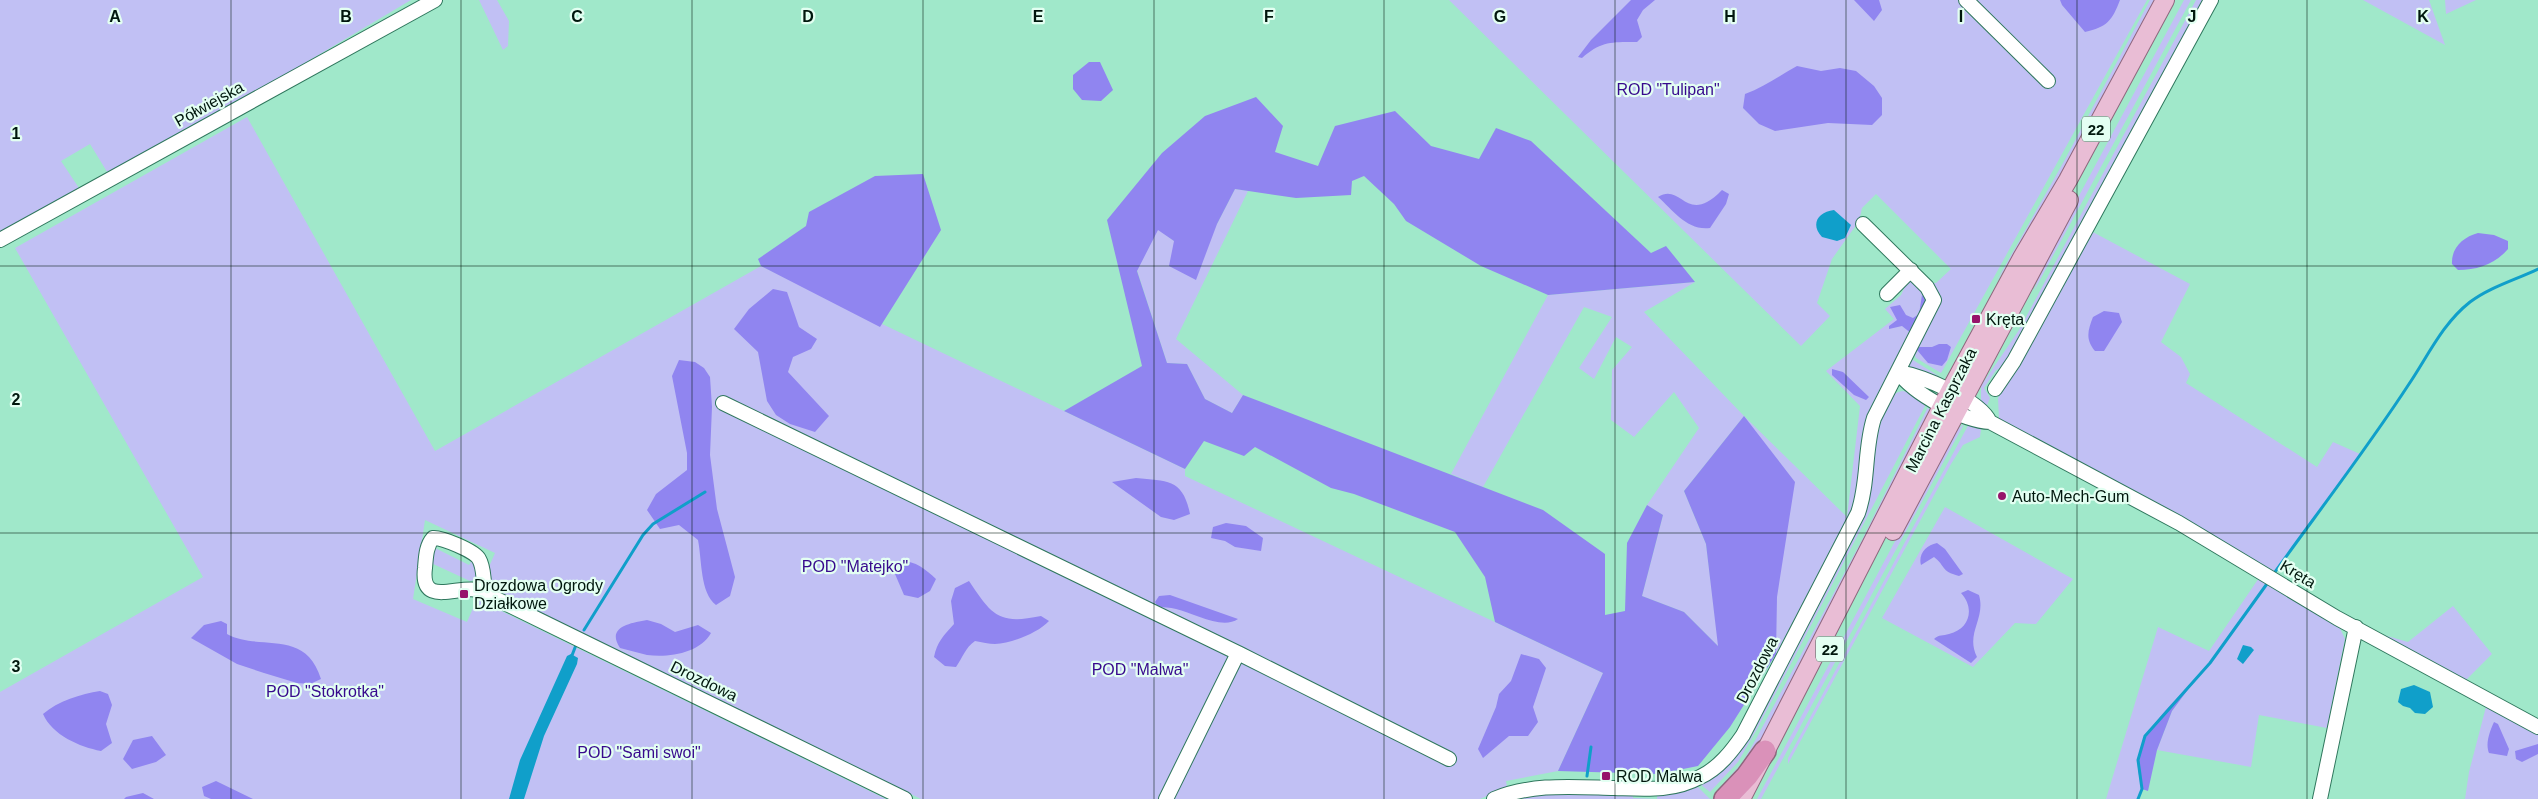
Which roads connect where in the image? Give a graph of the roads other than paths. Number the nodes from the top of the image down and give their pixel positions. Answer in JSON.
{"nodes":[{"id":1,"x":435,"y":0,"type":"edge"},
{"id":2,"x":1966,"y":0,"type":"edge"},
{"id":3,"x":2165,"y":0,"type":"edge"},
{"id":4,"x":2176,"y":0,"type":"edge"},
{"id":5,"x":2211,"y":0,"type":"edge"},
{"id":6,"x":2048,"y":80,"type":"dead end"},
{"id":7,"x":1863,"y":224,"type":"dead end"},
{"id":8,"x":0,"y":240,"type":"edge"},
{"id":9,"x":1910,"y":270,"type":"junction"},
{"id":10,"x":1887,"y":294,"type":"dead end"},
{"id":11,"x":1898,"y":372,"type":"junction"},
{"id":12,"x":1995,"y":388,"type":"dead end"},
{"id":13,"x":1953,"y":402,"type":"junction"},
{"id":14,"x":723,"y":403,"type":"dead end"},
{"id":15,"x":486,"y":594,"type":"junction"},
{"id":16,"x":2356,"y":627,"type":"junction"},
{"id":17,"x":1238,"y":653,"type":"junction"},
{"id":18,"x":2538,"y":727,"type":"edge"},
{"id":19,"x":1765,"y":751,"type":"junction"},
{"id":20,"x":1450,"y":758,"type":"dead end"},
{"id":21,"x":906,"y":799,"type":"edge"},
{"id":22,"x":1166,"y":799,"type":"edge"},
{"id":23,"x":1494,"y":799,"type":"edge"},
{"id":24,"x":1724,"y":799,"type":"edge"},
{"id":25,"x":1741,"y":799,"type":"edge"},
{"id":26,"x":1752,"y":799,"type":"edge"},
{"id":27,"x":2320,"y":799,"type":"edge"}],
"edges":[{"from":1,"to":8,"type":"street","name":"Półwiejska"},
{"from":2,"to":6,"type":"street"},
{"from":3,"to":13,"type":"main road","name":"Marcina Kasprzaka","number":"22"},
{"from":4,"to":13,"type":"main road","name":"Marcina Kasprzaka","number":"22"},
{"from":5,"to":12,"type":"street"},
{"from":7,"to":9,"type":"street"},
{"from":9,"to":10,"type":"street"},
{"from":9,"to":11,"type":"street"},
{"from":11,"to":13,"type":"street","name":"Kręta"},
{"from":11,"to":23,"type":"street","name":"Drozdowa"},
{"from":13,"to":16,"type":"street","name":"Kręta"},
{"from":13,"to":19,"type":"main road","name":"Marcina Kasprzaka","number":"22"},
{"from":13,"to":26,"type":"main road","name":"Marcina Kasprzaka","number":"22"},
{"from":14,"to":17,"type":"street"},
{"from":15,"to":15,"type":"street","name":"Drozdowa"},
{"from":15,"to":21,"type":"street","name":"Drozdowa"},
{"from":16,"to":18,"type":"street","name":"Kręta"},
{"from":16,"to":27,"type":"street"},
{"from":17,"to":20,"type":"street"},
{"from":17,"to":22,"type":"street"},
{"from":19,"to":24,"type":"highway"},
{"from":19,"to":25,"type":"main road","name":"Marcina Kasprzaka","number":"22"}]}
